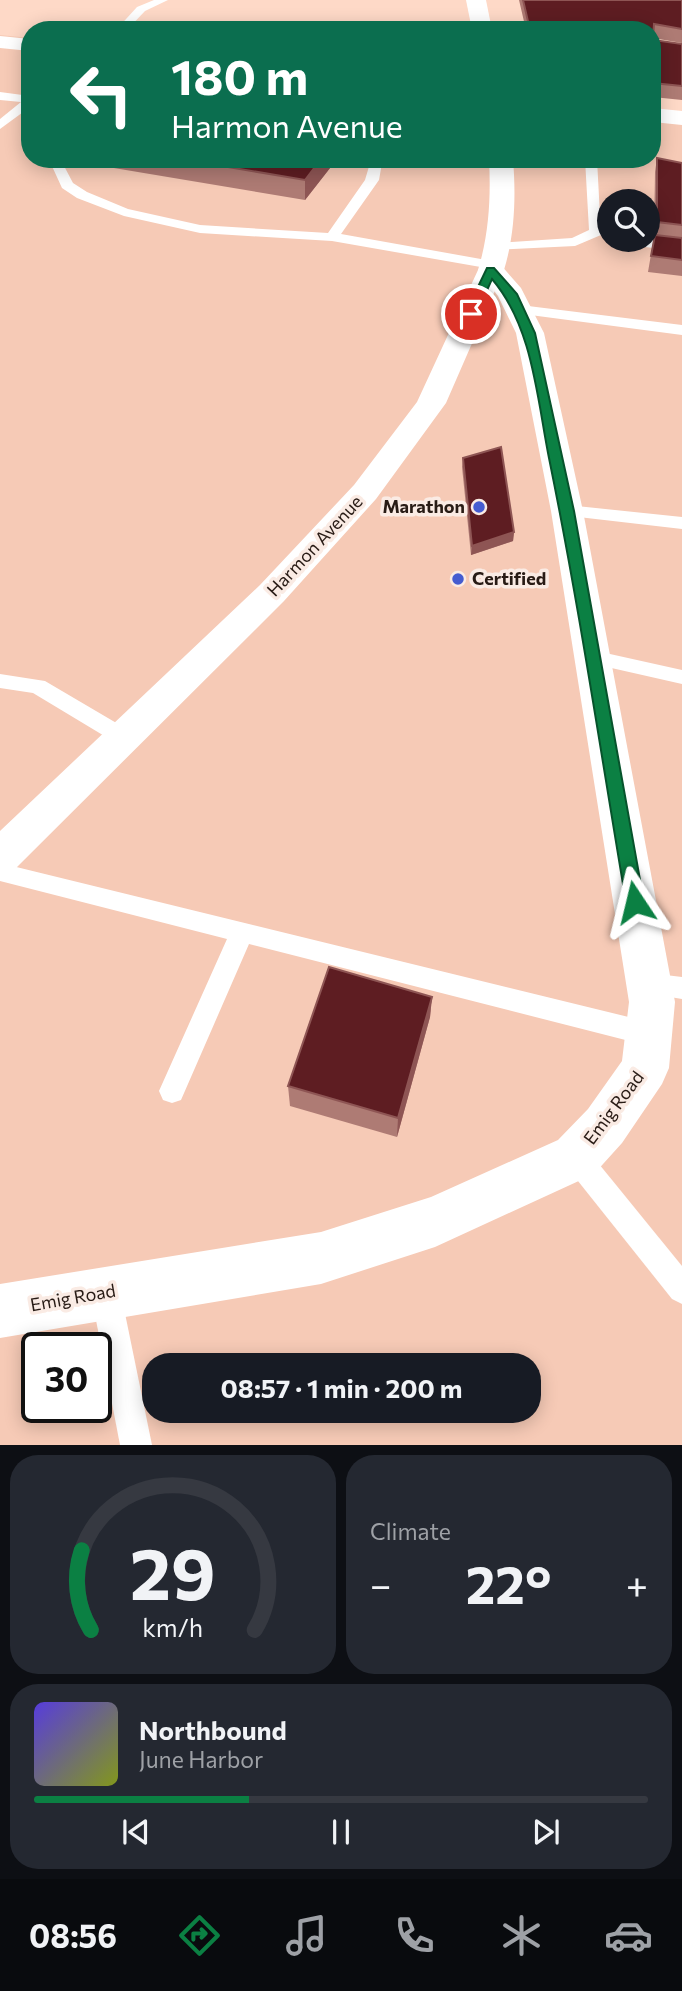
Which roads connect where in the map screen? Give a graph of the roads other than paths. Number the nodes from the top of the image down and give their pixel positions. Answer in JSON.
{"nodes":[{"id":1,"x":163,"y":0,"type":"edge"},
{"id":2,"x":476,"y":0,"type":"edge"},
{"id":3,"x":130,"y":21,"type":"edge"},
{"id":4,"x":480,"y":21,"type":"edge"},
{"id":5,"x":0,"y":42,"type":"edge"},
{"id":6,"x":21,"y":45,"type":"edge"},
{"id":7,"x":0,"y":96,"type":"edge"},
{"id":8,"x":21,"y":100,"type":"edge"},
{"id":9,"x":21,"y":108,"type":"edge"},
{"id":10,"x":661,"y":116,"type":"edge"},
{"id":11,"x":682,"y":118,"type":"edge"},
{"id":12,"x":0,"y":125,"type":"edge"},
{"id":13,"x":59,"y":168,"type":"edge"},
{"id":14,"x":375,"y":168,"type":"edge"},
{"id":15,"x":502,"y":168,"type":"edge"},
{"id":16,"x":592,"y":168,"type":"edge"},
{"id":17,"x":332,"y":237,"type":"junction"},
{"id":18,"x":590,"y":237,"type":"junction"},
{"id":19,"x":597,"y":238,"type":"edge"},
{"id":20,"x":660,"y":245,"type":"edge"},
{"id":21,"x":682,"y":247,"type":"edge"},
{"id":22,"x":493,"y":261,"type":"junction"},
{"id":23,"x":520,"y":310,"type":"junction"},
{"id":24,"x":682,"y":330,"type":"edge"},
{"id":25,"x":567,"y":511,"type":"junction"},
{"id":26,"x":682,"y":523,"type":"edge"},
{"id":27,"x":592,"y":657,"type":"junction"},
{"id":28,"x":682,"y":677,"type":"edge"},
{"id":29,"x":0,"y":681,"type":"edge"},
{"id":30,"x":124,"y":737,"type":"junction"},
{"id":31,"x":0,"y":856,"type":"edge"},
{"id":32,"x":0,"y":872,"type":"edge"},
{"id":33,"x":242,"y":932,"type":"junction"},
{"id":34,"x":665,"y":986,"type":"edge"},
{"id":35,"x":649,"y":1034,"type":"junction"},
{"id":36,"x":172,"y":1091,"type":"dead end"},
{"id":37,"x":576,"y":1157,"type":"junction"},
{"id":38,"x":682,"y":1289,"type":"edge"},
{"id":39,"x":106,"y":1292,"type":"junction"},
{"id":40,"x":0,"y":1311,"type":"edge"},
{"id":41,"x":135,"y":1445,"type":"edge"}],
"edges":[{"from":1,"to":3,"type":"lane"},
{"from":2,"to":4,"type":"street"},
{"from":5,"to":6,"type":"street"},
{"from":7,"to":8,"type":"lane"},
{"from":9,"to":12,"type":"lane"},
{"from":10,"to":11,"type":"street"},
{"from":13,"to":17,"type":"lane"},
{"from":14,"to":17,"type":"lane"},
{"from":15,"to":22,"type":"street","name":"Harmon Avenue"},
{"from":16,"to":18,"type":"lane"},
{"from":17,"to":22,"type":"lane"},
{"from":18,"to":19,"type":"lane"},
{"from":18,"to":22,"type":"lane"},
{"from":20,"to":21,"type":"lane"},
{"from":22,"to":23,"type":"street","name":"Emig Road"},
{"from":22,"to":30,"type":"street","name":"Harmon Avenue"},
{"from":23,"to":24,"type":"lane"},
{"from":23,"to":25,"type":"street","name":"Emig Road"},
{"from":25,"to":26,"type":"lane"},
{"from":25,"to":27,"type":"street","name":"Emig Road"},
{"from":27,"to":28,"type":"lane"},
{"from":27,"to":34,"type":"street","name":"Emig Road"},
{"from":29,"to":30,"type":"lane"},
{"from":30,"to":31,"type":"street","name":"Harmon Avenue"},
{"from":32,"to":33,"type":"lane"},
{"from":33,"to":35,"type":"lane"},
{"from":33,"to":36,"type":"lane"},
{"from":34,"to":35,"type":"street","name":"Emig Road"},
{"from":35,"to":37,"type":"street","name":"Emig Road"},
{"from":37,"to":38,"type":"lane"},
{"from":37,"to":39,"type":"street","name":"Emig Road"},
{"from":39,"to":40,"type":"street","name":"Emig Road"},
{"from":39,"to":41,"type":"lane"}]}
